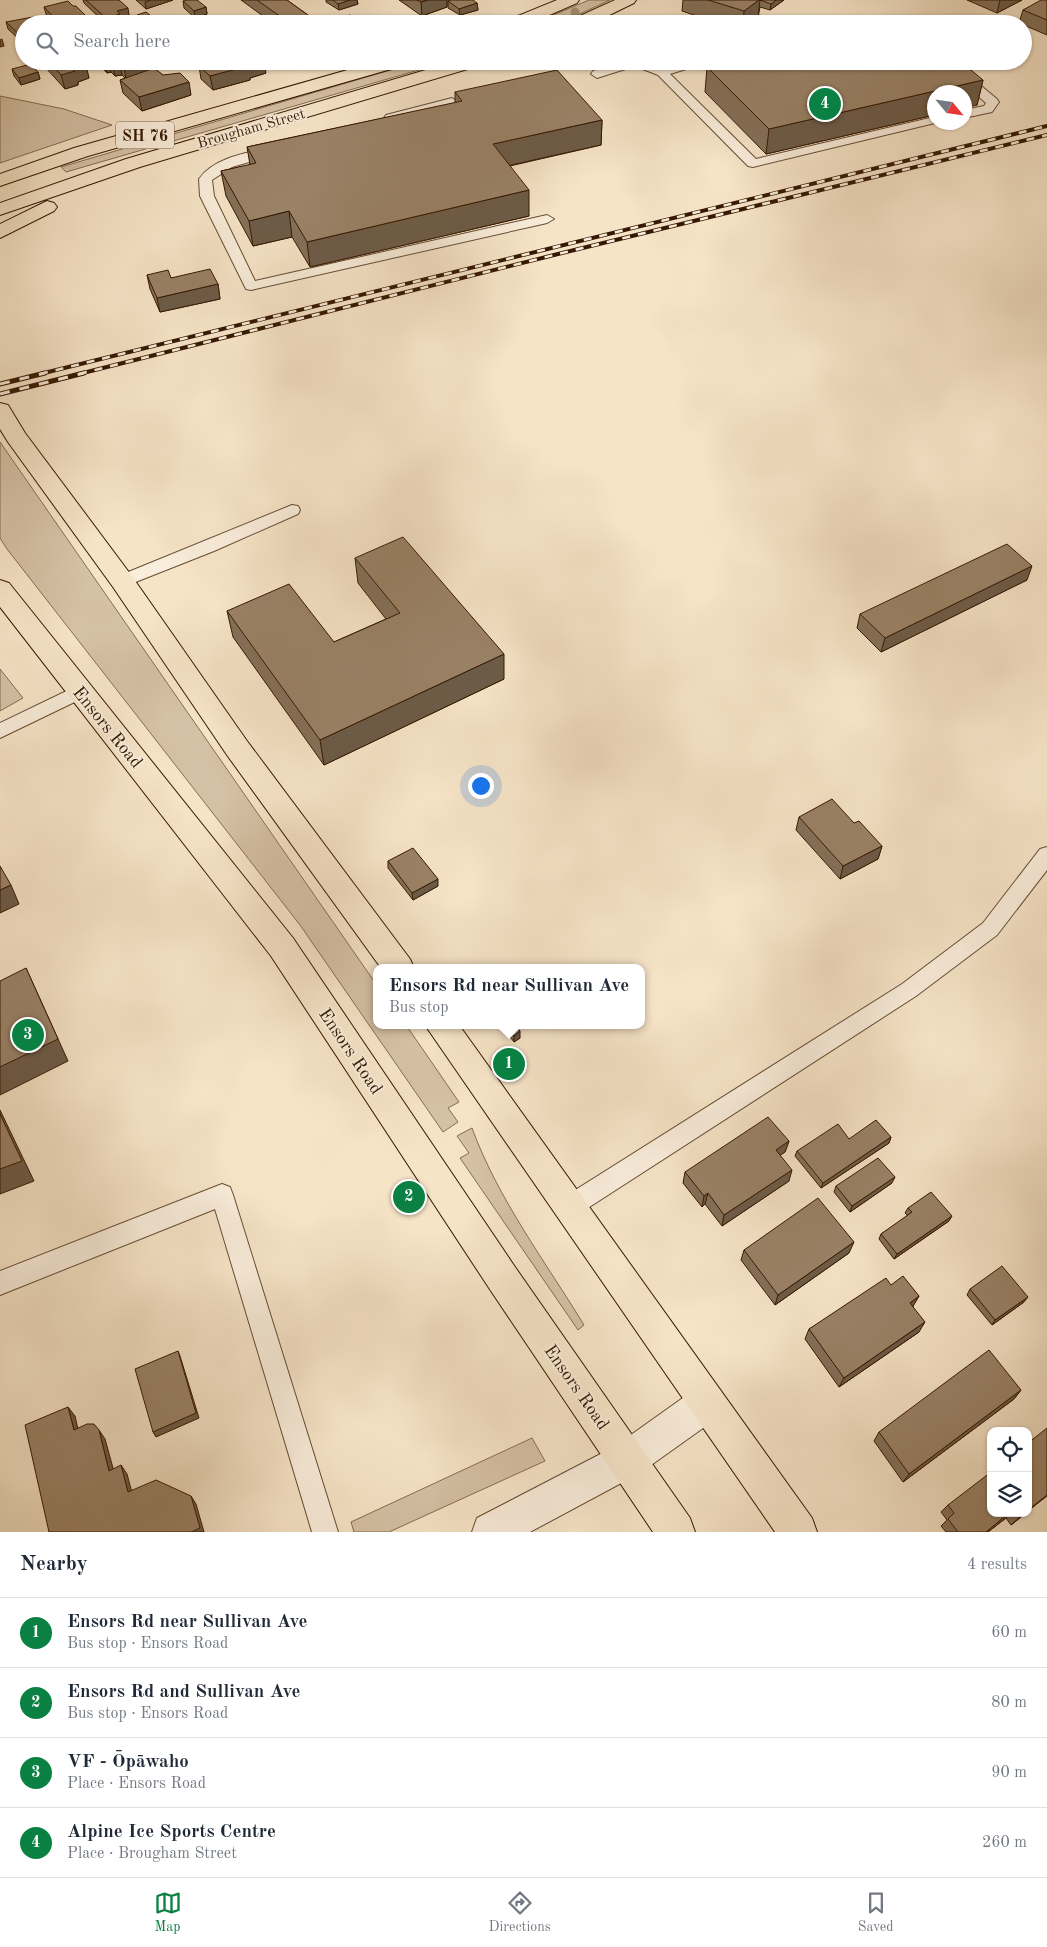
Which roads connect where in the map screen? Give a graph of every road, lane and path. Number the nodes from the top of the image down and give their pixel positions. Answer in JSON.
{"nodes":[{"id":1,"x":571,"y":0,"type":"edge"},
{"id":2,"x":628,"y":0,"type":"edge"},
{"id":3,"x":535,"y":15,"type":"edge"},
{"id":4,"x":597,"y":15,"type":"edge"},
{"id":5,"x":368,"y":70,"type":"edge"},
{"id":6,"x":445,"y":70,"type":"edge"},
{"id":7,"x":609,"y":70,"type":"edge"},
{"id":8,"x":656,"y":70,"type":"edge"},
{"id":9,"x":670,"y":70,"type":"edge"},
{"id":10,"x":953,"y":70,"type":"edge"},
{"id":11,"x":662,"y":72,"type":"junction"},
{"id":12,"x":597,"y":74,"type":"dead end"},
{"id":13,"x":972,"y":85,"type":"edge"},
{"id":14,"x":972,"y":85,"type":"edge"},
{"id":15,"x":452,"y":102,"type":"edge"},
{"id":16,"x":972,"y":112,"type":"edge"},
{"id":17,"x":373,"y":122,"type":"edge"},
{"id":18,"x":927,"y":123,"type":"edge"},
{"id":19,"x":284,"y":147,"type":"edge"},
{"id":20,"x":133,"y":163,"type":"junction"},
{"id":21,"x":0,"y":180,"type":"edge"},
{"id":22,"x":0,"y":209,"type":"edge"},
{"id":23,"x":547,"y":219,"type":"dead end"},
{"id":24,"x":0,"y":232,"type":"edge"},
{"id":25,"x":0,"y":410,"type":"edge"},
{"id":26,"x":292,"y":510,"type":"dead end"},
{"id":27,"x":122,"y":582,"type":"junction"},
{"id":28,"x":0,"y":588,"type":"edge"},
{"id":29,"x":79,"y":692,"type":"junction"},
{"id":30,"x":0,"y":731,"type":"edge"},
{"id":31,"x":1047,"y":855,"type":"edge"},
{"id":32,"x":396,"y":964,"type":"edge"},
{"id":33,"x":444,"y":1029,"type":"edge"},
{"id":34,"x":569,"y":1207,"type":"junction"},
{"id":35,"x":0,"y":1283,"type":"edge"},
{"id":36,"x":707,"y":1403,"type":"junction"},
{"id":37,"x":627,"y":1460,"type":"junction"},
{"id":38,"x":324,"y":1532,"type":"edge"},
{"id":39,"x":491,"y":1532,"type":"edge"},
{"id":40,"x":676,"y":1532,"type":"edge"},
{"id":41,"x":798,"y":1532,"type":"edge"}],
"edges":[{"from":1,"to":3,"type":"main road"},
{"from":2,"to":4,"type":"main road"},
{"from":5,"to":21,"type":"main road","name":"Brougham Street","number":"SH 76"},
{"from":6,"to":20,"type":"main road","name":"Brougham Street","number":"SH 76"},
{"from":7,"to":12,"type":"lane"},
{"from":8,"to":11,"type":"lane"},
{"from":9,"to":11,"type":"lane"},
{"from":10,"to":13,"type":"lane"},
{"from":11,"to":18,"type":"lane"},
{"from":14,"to":16,"type":"lane"},
{"from":15,"to":17,"type":"lane"},
{"from":19,"to":23,"type":"lane"},
{"from":20,"to":22,"type":"main road","name":"Brougham Street","number":"SH 76"},
{"from":20,"to":24,"type":"main road"},
{"from":25,"to":27,"type":"main road"},
{"from":26,"to":27,"type":"lane"},
{"from":27,"to":32,"type":"main road"},
{"from":28,"to":29,"type":"main road","name":"Ensors Road"},
{"from":29,"to":30,"type":"lane"},
{"from":29,"to":37,"type":"main road","name":"Ensors Road"},
{"from":31,"to":34,"type":"lane"},
{"from":33,"to":34,"type":"main road"},
{"from":34,"to":36,"type":"main road"},
{"from":35,"to":38,"type":"lane"},
{"from":36,"to":37,"type":"street"},
{"from":36,"to":41,"type":"main road"},
{"from":37,"to":39,"type":"street"},
{"from":37,"to":40,"type":"main road","name":"Ensors Road"}]}
